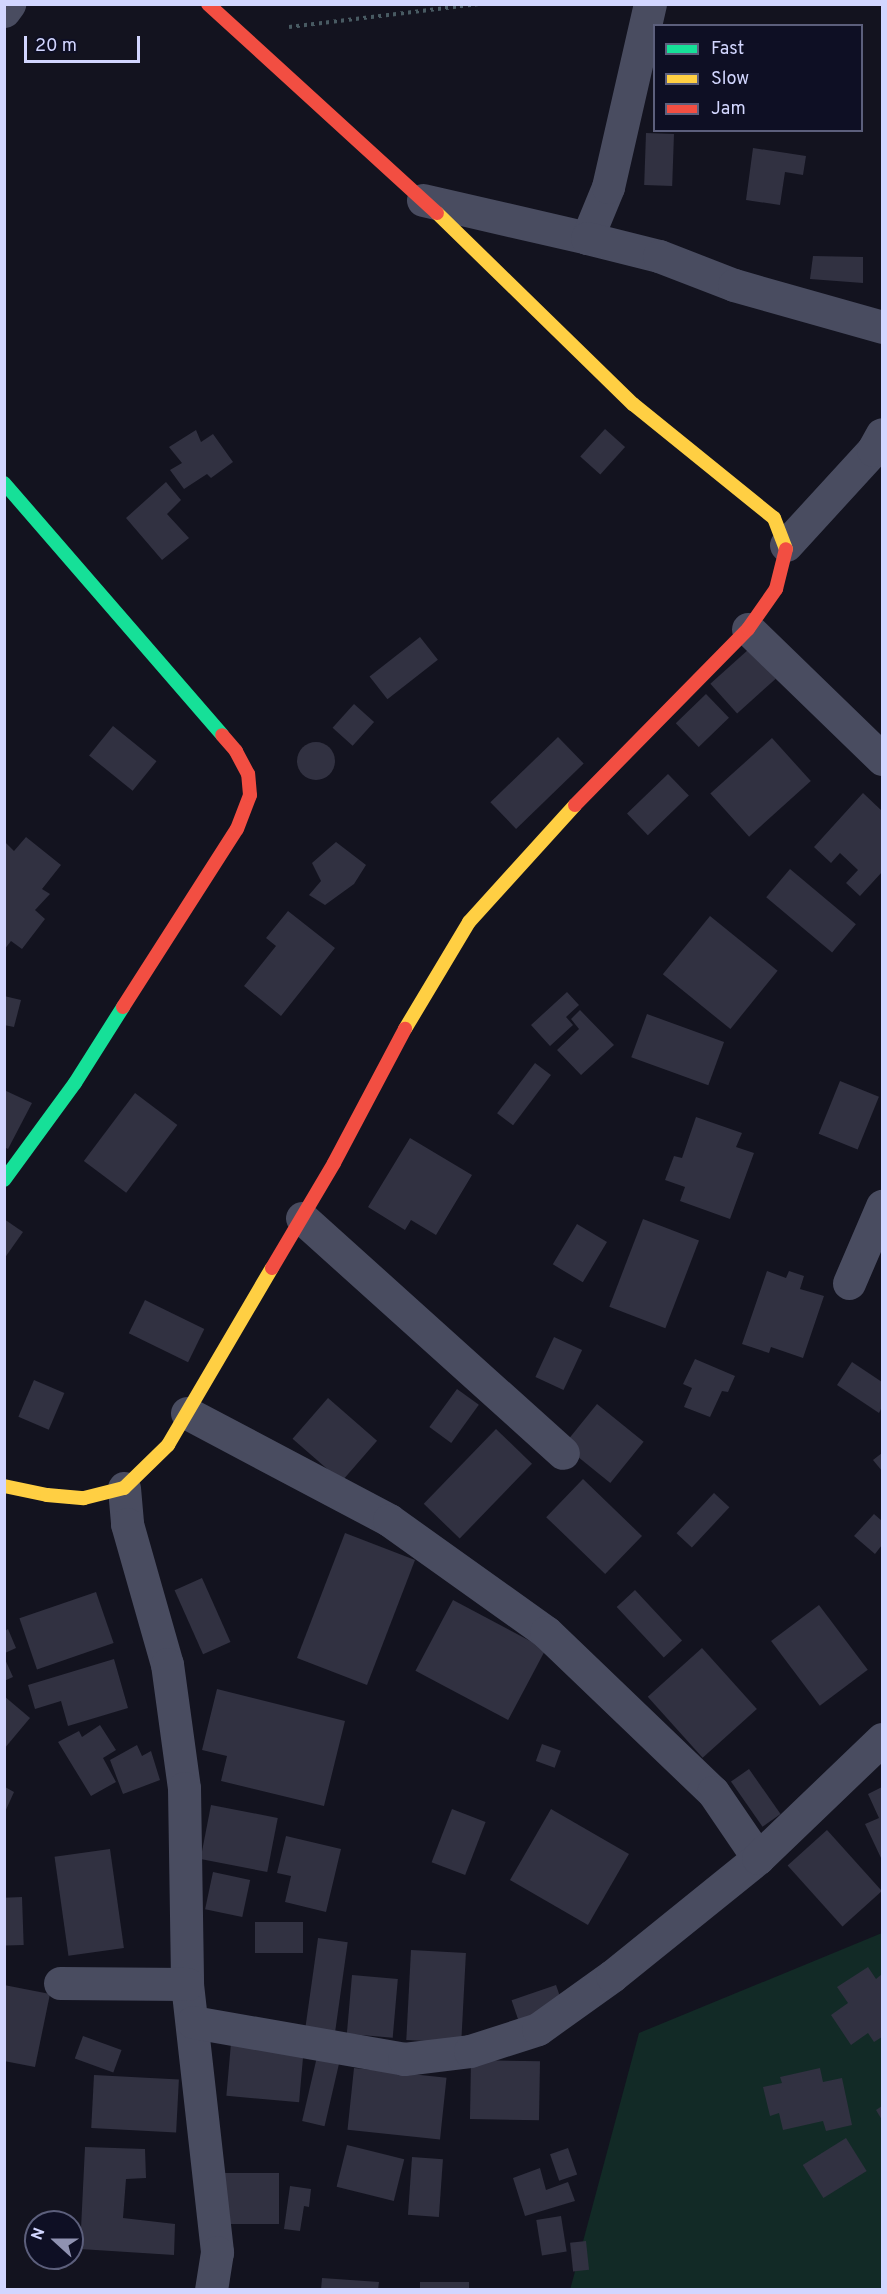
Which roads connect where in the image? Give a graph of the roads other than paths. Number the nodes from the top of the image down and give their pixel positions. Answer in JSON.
{"nodes":[{"id":1,"x":9,"y":4,"type":"edge"},
{"id":2,"x":208,"y":4,"type":"edge"},
{"id":3,"x":650,"y":4,"type":"edge"},
{"id":4,"x":4,"y":11,"type":"edge"},
{"id":5,"x":423,"y":200,"type":"junction"},
{"id":6,"x":587,"y":238,"type":"junction"},
{"id":7,"x":882,"y":327,"type":"edge"},
{"id":8,"x":882,"y":434,"type":"edge"},
{"id":9,"x":4,"y":483,"type":"edge"},
{"id":10,"x":786,"y":545,"type":"junction"},
{"id":11,"x":748,"y":629,"type":"junction"},
{"id":12,"x":882,"y":759,"type":"edge"},
{"id":13,"x":4,"y":1180,"type":"edge"},
{"id":14,"x":882,"y":1206,"type":"edge"},
{"id":15,"x":302,"y":1218,"type":"junction"},
{"id":16,"x":849,"y":1283,"type":"dead end"},
{"id":17,"x":187,"y":1413,"type":"junction"},
{"id":18,"x":563,"y":1453,"type":"dead end"},
{"id":19,"x":4,"y":1486,"type":"edge"},
{"id":20,"x":124,"y":1488,"type":"junction"},
{"id":21,"x":882,"y":1738,"type":"edge"},
{"id":22,"x":758,"y":1858,"type":"junction"},
{"id":23,"x":60,"y":1983,"type":"dead end"},
{"id":24,"x":187,"y":1984,"type":"junction"},
{"id":25,"x":193,"y":2022,"type":"junction"},
{"id":26,"x":212,"y":2289,"type":"edge"}],
"edges":[{"from":1,"to":4,"type":"street"},
{"from":2,"to":5,"type":"street"},
{"from":3,"to":6,"type":"street"},
{"from":5,"to":6,"type":"street"},
{"from":5,"to":10,"type":"street"},
{"from":6,"to":7,"type":"street"},
{"from":8,"to":10,"type":"street"},
{"from":9,"to":13,"type":"street"},
{"from":10,"to":11,"type":"street"},
{"from":11,"to":12,"type":"street"},
{"from":11,"to":15,"type":"street"},
{"from":14,"to":16,"type":"street"},
{"from":15,"to":17,"type":"street"},
{"from":15,"to":18,"type":"street"},
{"from":17,"to":20,"type":"street"},
{"from":17,"to":22,"type":"street"},
{"from":19,"to":20,"type":"street"},
{"from":20,"to":24,"type":"street"},
{"from":21,"to":22,"type":"street"},
{"from":22,"to":25,"type":"street"},
{"from":23,"to":24,"type":"street"},
{"from":24,"to":25,"type":"street"},
{"from":25,"to":26,"type":"street"}]}
